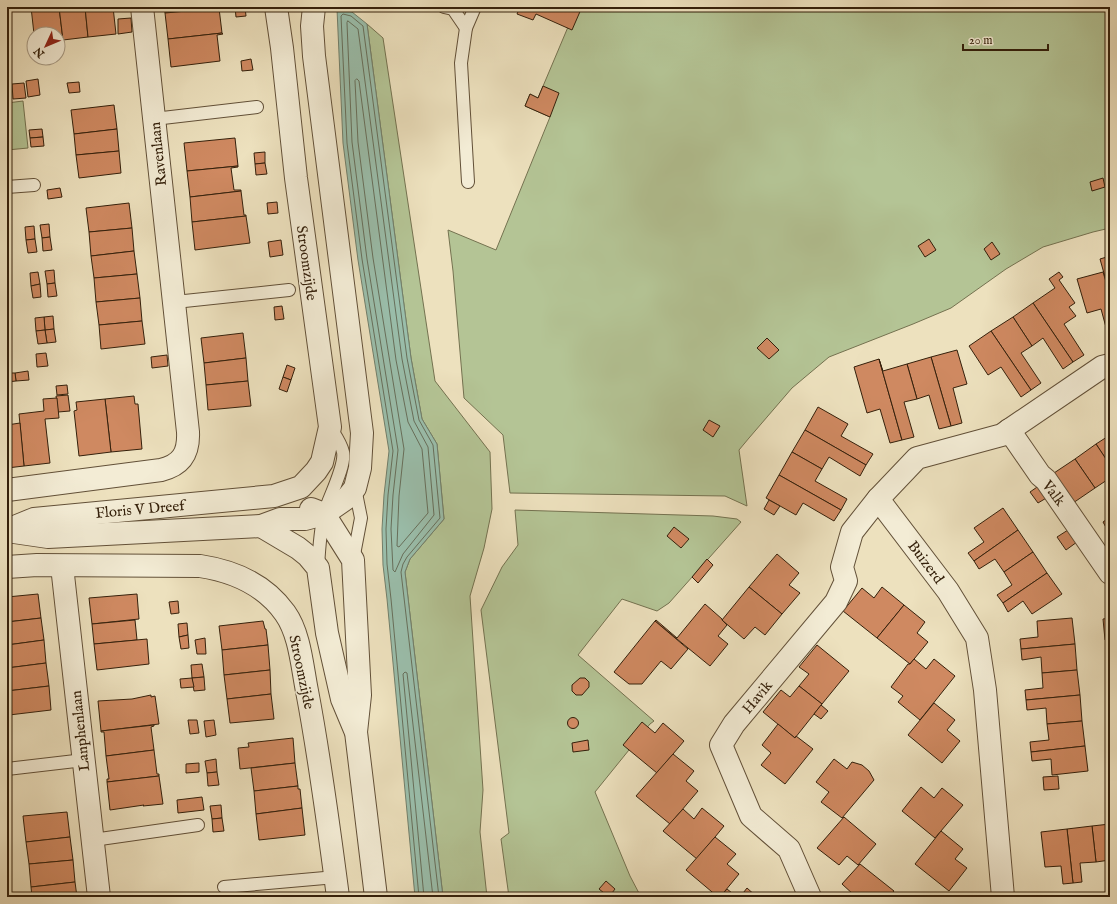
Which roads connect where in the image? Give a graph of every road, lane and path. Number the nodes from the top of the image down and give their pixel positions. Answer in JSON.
{"nodes":[{"id":1,"x":142,"y":7,"type":"edge"},
{"id":2,"x":276,"y":7,"type":"edge"},
{"id":3,"x":314,"y":7,"type":"edge"},
{"id":4,"x":444,"y":7,"type":"edge"},
{"id":5,"x":475,"y":7,"type":"edge"},
{"id":6,"x":466,"y":28,"type":"junction"},
{"id":7,"x":257,"y":107,"type":"dead end"},
{"id":8,"x":154,"y":119,"type":"junction"},
{"id":9,"x":468,"y":182,"type":"dead end"},
{"id":10,"x":34,"y":185,"type":"dead end"},
{"id":11,"x":7,"y":188,"type":"edge"},
{"id":12,"x":289,"y":290,"type":"dead end"},
{"id":13,"x":175,"y":302,"type":"junction"},
{"id":14,"x":1110,"y":365,"type":"edge"},
{"id":15,"x":330,"y":427,"type":"junction"},
{"id":16,"x":1009,"y":430,"type":"junction"},
{"id":17,"x":355,"y":488,"type":"junction"},
{"id":18,"x":7,"y":490,"type":"edge"},
{"id":19,"x":274,"y":496,"type":"junction"},
{"id":20,"x":878,"y":499,"type":"junction"},
{"id":21,"x":324,"y":514,"type":"junction"},
{"id":22,"x":260,"y":526,"type":"junction"},
{"id":23,"x":7,"y":531,"type":"edge"},
{"id":24,"x":353,"y":560,"type":"junction"},
{"id":25,"x":1106,"y":562,"type":"edge"},
{"id":26,"x":62,"y":566,"type":"junction"},
{"id":27,"x":7,"y":567,"type":"edge"},
{"id":28,"x":318,"y":568,"type":"junction"},
{"id":29,"x":356,"y":732,"type":"junction"},
{"id":30,"x":84,"y":760,"type":"junction"},
{"id":31,"x":7,"y":769,"type":"edge"},
{"id":32,"x":198,"y":826,"type":"dead end"},
{"id":33,"x":93,"y":840,"type":"junction"},
{"id":34,"x":337,"y":887,"type":"edge"},
{"id":35,"x":224,"y":888,"type":"dead end"},
{"id":36,"x":99,"y":897,"type":"edge"},
{"id":37,"x":376,"y":897,"type":"edge"},
{"id":38,"x":810,"y":897,"type":"edge"},
{"id":39,"x":1003,"y":897,"type":"edge"}],
"edges":[{"from":1,"to":8,"type":"street","name":"Ravenlaan"},
{"from":2,"to":15,"type":"street","name":"Stroomzijde"},
{"from":3,"to":17,"type":"street","name":"Stroomzijde"},
{"from":4,"to":6,"type":"lane"},
{"from":5,"to":6,"type":"lane"},
{"from":6,"to":9,"type":"lane"},
{"from":7,"to":8,"type":"lane"},
{"from":8,"to":13,"type":"street","name":"Ravenlaan"},
{"from":10,"to":11,"type":"lane"},
{"from":12,"to":13,"type":"lane"},
{"from":13,"to":18,"type":"street","name":"Ravenlaan"},
{"from":14,"to":16,"type":"street"},
{"from":15,"to":19,"type":"street","name":"Floris V Dreef"},
{"from":15,"to":21,"type":"lane","name":"Stroomzijde"},
{"from":16,"to":20,"type":"street"},
{"from":16,"to":25,"type":"street","name":"Valk"},
{"from":17,"to":21,"type":"street"},
{"from":17,"to":24,"type":"lane","name":"Stroomzijde"},
{"from":19,"to":21,"type":"street","name":"Floris V Dreef"},
{"from":19,"to":23,"type":"street","name":"Floris V Dreef"},
{"from":20,"to":38,"type":"street","name":"Havik"},
{"from":20,"to":39,"type":"street","name":"Buizerd"},
{"from":21,"to":22,"type":"street","name":"Floris V Dreef"},
{"from":21,"to":24,"type":"street"},
{"from":21,"to":28,"type":"lane","name":"Stroomzijde"},
{"from":22,"to":23,"type":"street","name":"Floris V Dreef"},
{"from":22,"to":28,"type":"street"},
{"from":24,"to":29,"type":"street","name":"Stroomzijde"},
{"from":26,"to":27,"type":"street"},
{"from":26,"to":30,"type":"street","name":"Lanphenlaan"},
{"from":26,"to":34,"type":"street","name":"Stroomzijde"},
{"from":28,"to":29,"type":"street","name":"Stroomzijde"},
{"from":29,"to":37,"type":"street","name":"Stroomzijde"},
{"from":30,"to":31,"type":"lane"},
{"from":30,"to":33,"type":"street","name":"Lanphenlaan"},
{"from":32,"to":33,"type":"lane"},
{"from":33,"to":36,"type":"street","name":"Lanphenlaan"},
{"from":34,"to":35,"type":"lane"}]}
